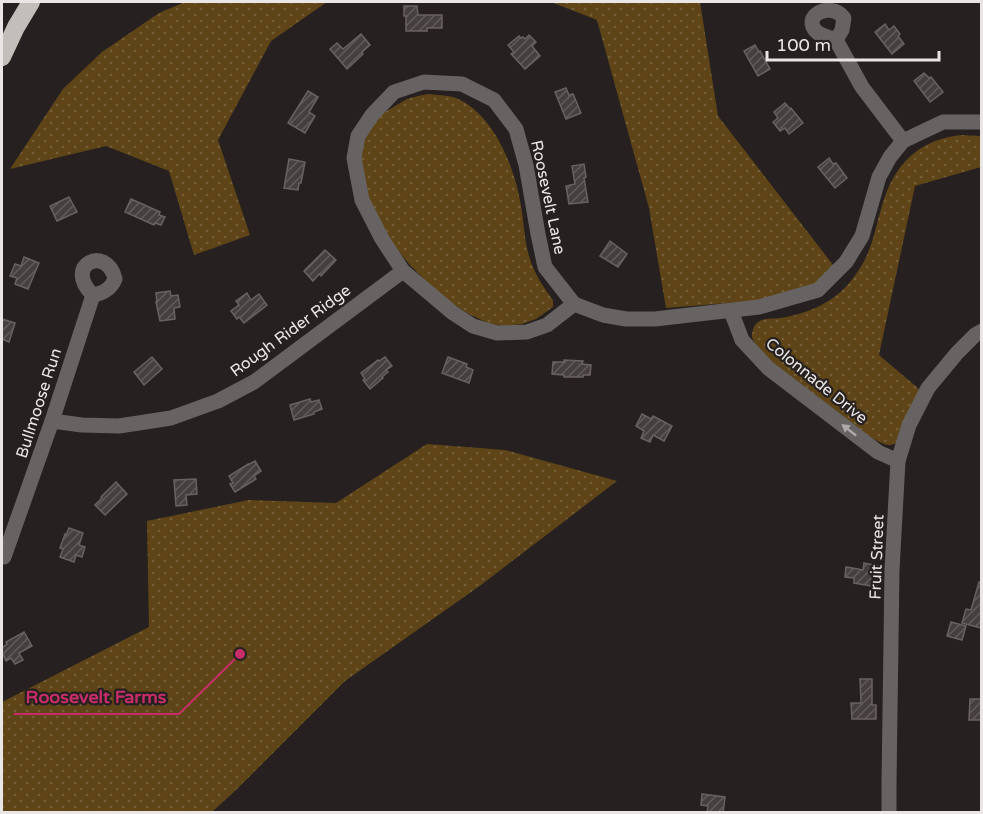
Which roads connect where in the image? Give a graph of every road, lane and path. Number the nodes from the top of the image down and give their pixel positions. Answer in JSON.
{"nodes":[{"id":1,"x":22,"y":2,"type":"edge"},
{"id":2,"x":31,"y":2,"type":"edge"},
{"id":3,"x":836,"y":40,"type":"dead end"},
{"id":4,"x":2,"y":43,"type":"edge"},
{"id":5,"x":2,"y":57,"type":"edge"},
{"id":6,"x":981,"y":122,"type":"edge"},
{"id":7,"x":903,"y":141,"type":"junction"},
{"id":8,"x":402,"y":271,"type":"junction"},
{"id":9,"x":93,"y":295,"type":"dead end"},
{"id":10,"x":574,"y":304,"type":"junction"},
{"id":11,"x":731,"y":311,"type":"junction"},
{"id":12,"x":981,"y":331,"type":"edge"},
{"id":13,"x":52,"y":421,"type":"junction"},
{"id":14,"x":898,"y":461,"type":"junction"},
{"id":15,"x":4,"y":557,"type":"dead end"},
{"id":16,"x":889,"y":813,"type":"edge"}],
"edges":[{"from":1,"to":4,"type":"highway"},
{"from":2,"to":5,"type":"highway"},
{"from":3,"to":7,"type":"street"},
{"from":6,"to":7,"type":"street"},
{"from":7,"to":11,"type":"street"},
{"from":8,"to":10,"type":"street","name":"Roosevelt Lane"},
{"from":8,"to":10,"type":"street","name":"Roosevelt Lane"},
{"from":8,"to":13,"type":"street","name":"Rough Rider Ridge"},
{"from":9,"to":13,"type":"street","name":"Bullmoose Run"},
{"from":10,"to":11,"type":"street"},
{"from":14,"to":11,"type":"street","name":"Colonnade Drive","one_way":true},
{"from":12,"to":14,"type":"street","name":"Fruit Street"},
{"from":13,"to":15,"type":"street","name":"Bullmoose Run"},
{"from":14,"to":16,"type":"street","name":"Fruit Street"}]}
